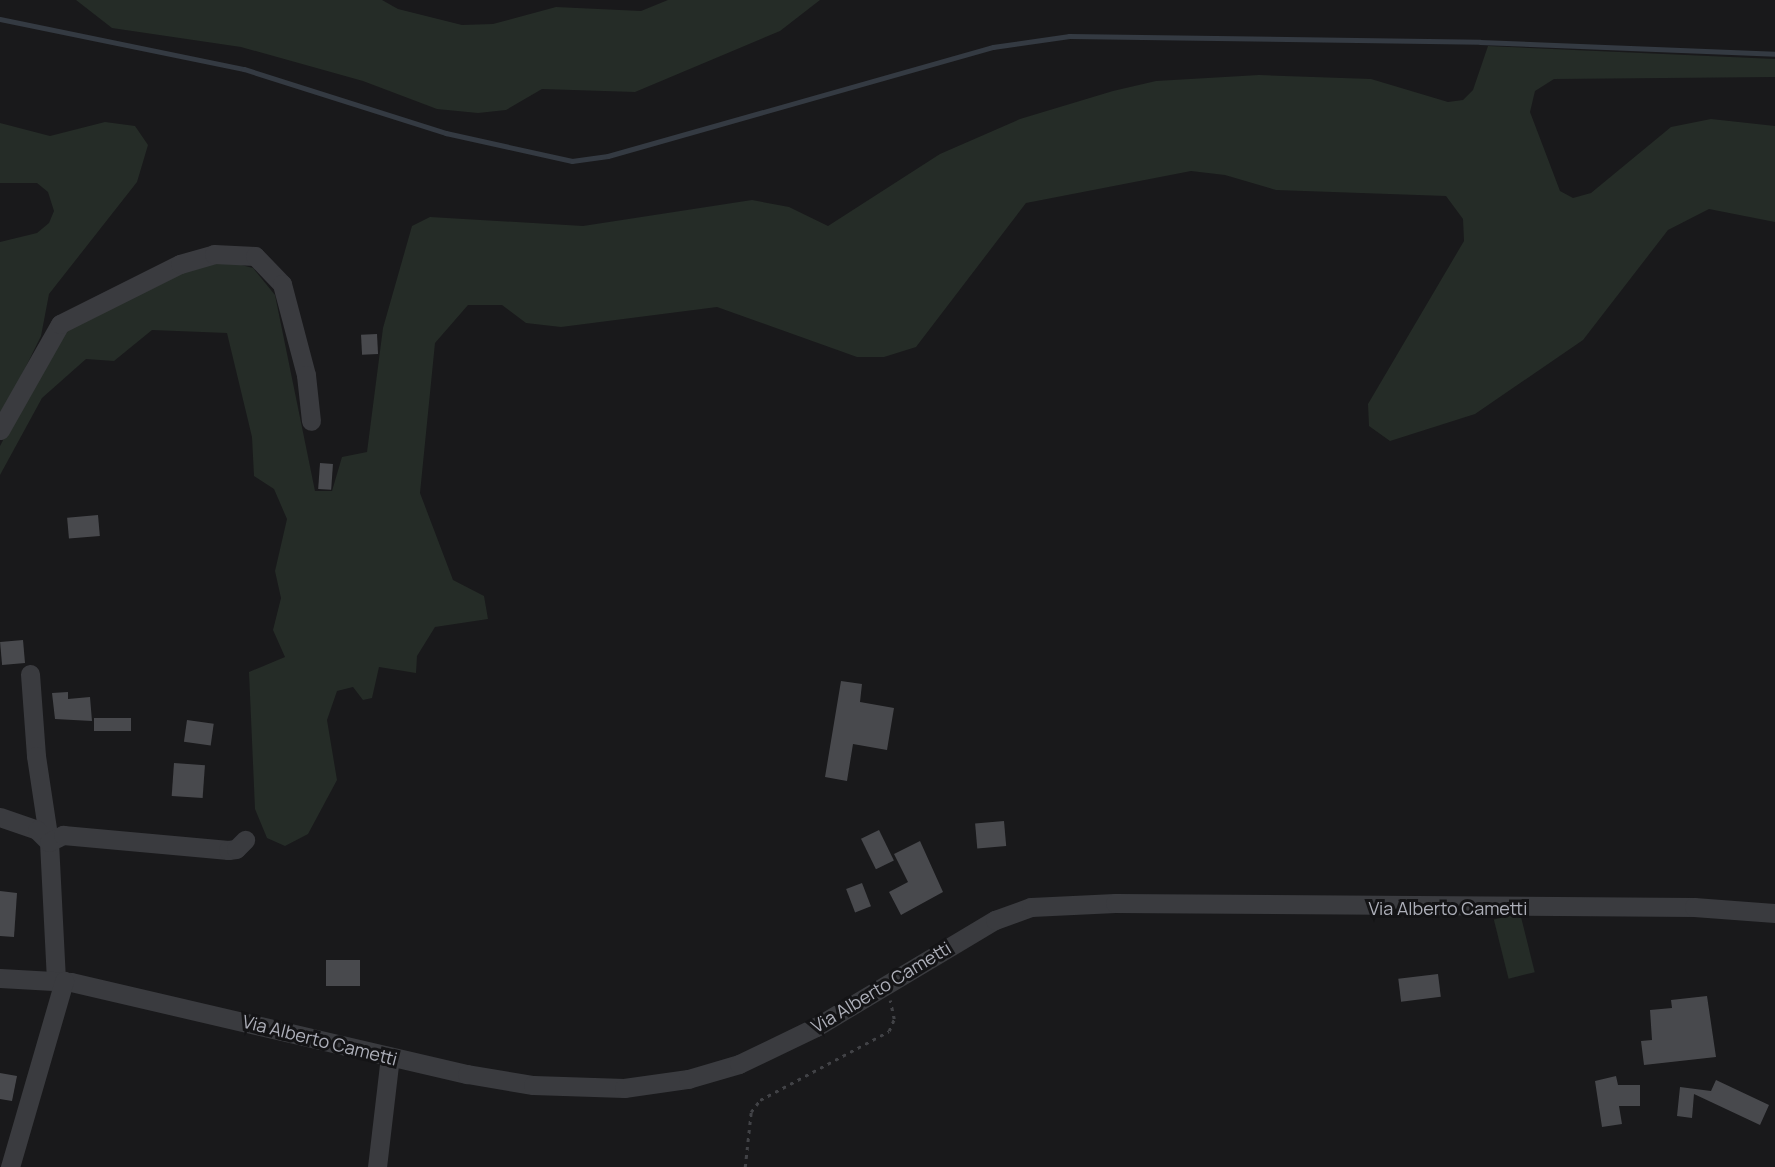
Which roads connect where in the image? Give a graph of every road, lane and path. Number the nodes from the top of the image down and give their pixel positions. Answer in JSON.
{"nodes":[{"id":1,"x":311,"y":421,"type":"dead end"},
{"id":2,"x":0,"y":430,"type":"edge"},
{"id":3,"x":30,"y":674,"type":"dead end"},
{"id":4,"x":0,"y":817,"type":"edge"},
{"id":5,"x":245,"y":839,"type":"dead end"},
{"id":6,"x":49,"y":842,"type":"junction"},
{"id":7,"x":1775,"y":913,"type":"edge"},
{"id":8,"x":0,"y":978,"type":"edge"},
{"id":9,"x":60,"y":981,"type":"junction"},
{"id":10,"x":887,"y":982,"type":"junction"},
{"id":11,"x":390,"y":1057,"type":"junction"},
{"id":12,"x":10,"y":1167,"type":"edge"},
{"id":13,"x":377,"y":1167,"type":"edge"},
{"id":14,"x":745,"y":1167,"type":"edge"}],
"edges":[{"from":1,"to":2,"type":"street"},
{"from":3,"to":6,"type":"street"},
{"from":4,"to":6,"type":"street"},
{"from":5,"to":6,"type":"street"},
{"from":6,"to":9,"type":"street"},
{"from":7,"to":10,"type":"street","name":"Via Alberto Cametti"},
{"from":8,"to":9,"type":"street","name":"Via Alberto Cametti"},
{"from":9,"to":11,"type":"street","name":"Via Alberto Cametti"},
{"from":9,"to":12,"type":"street"},
{"from":10,"to":11,"type":"street","name":"Via Alberto Cametti"},
{"from":10,"to":14,"type":"path"},
{"from":11,"to":13,"type":"street"}]}
